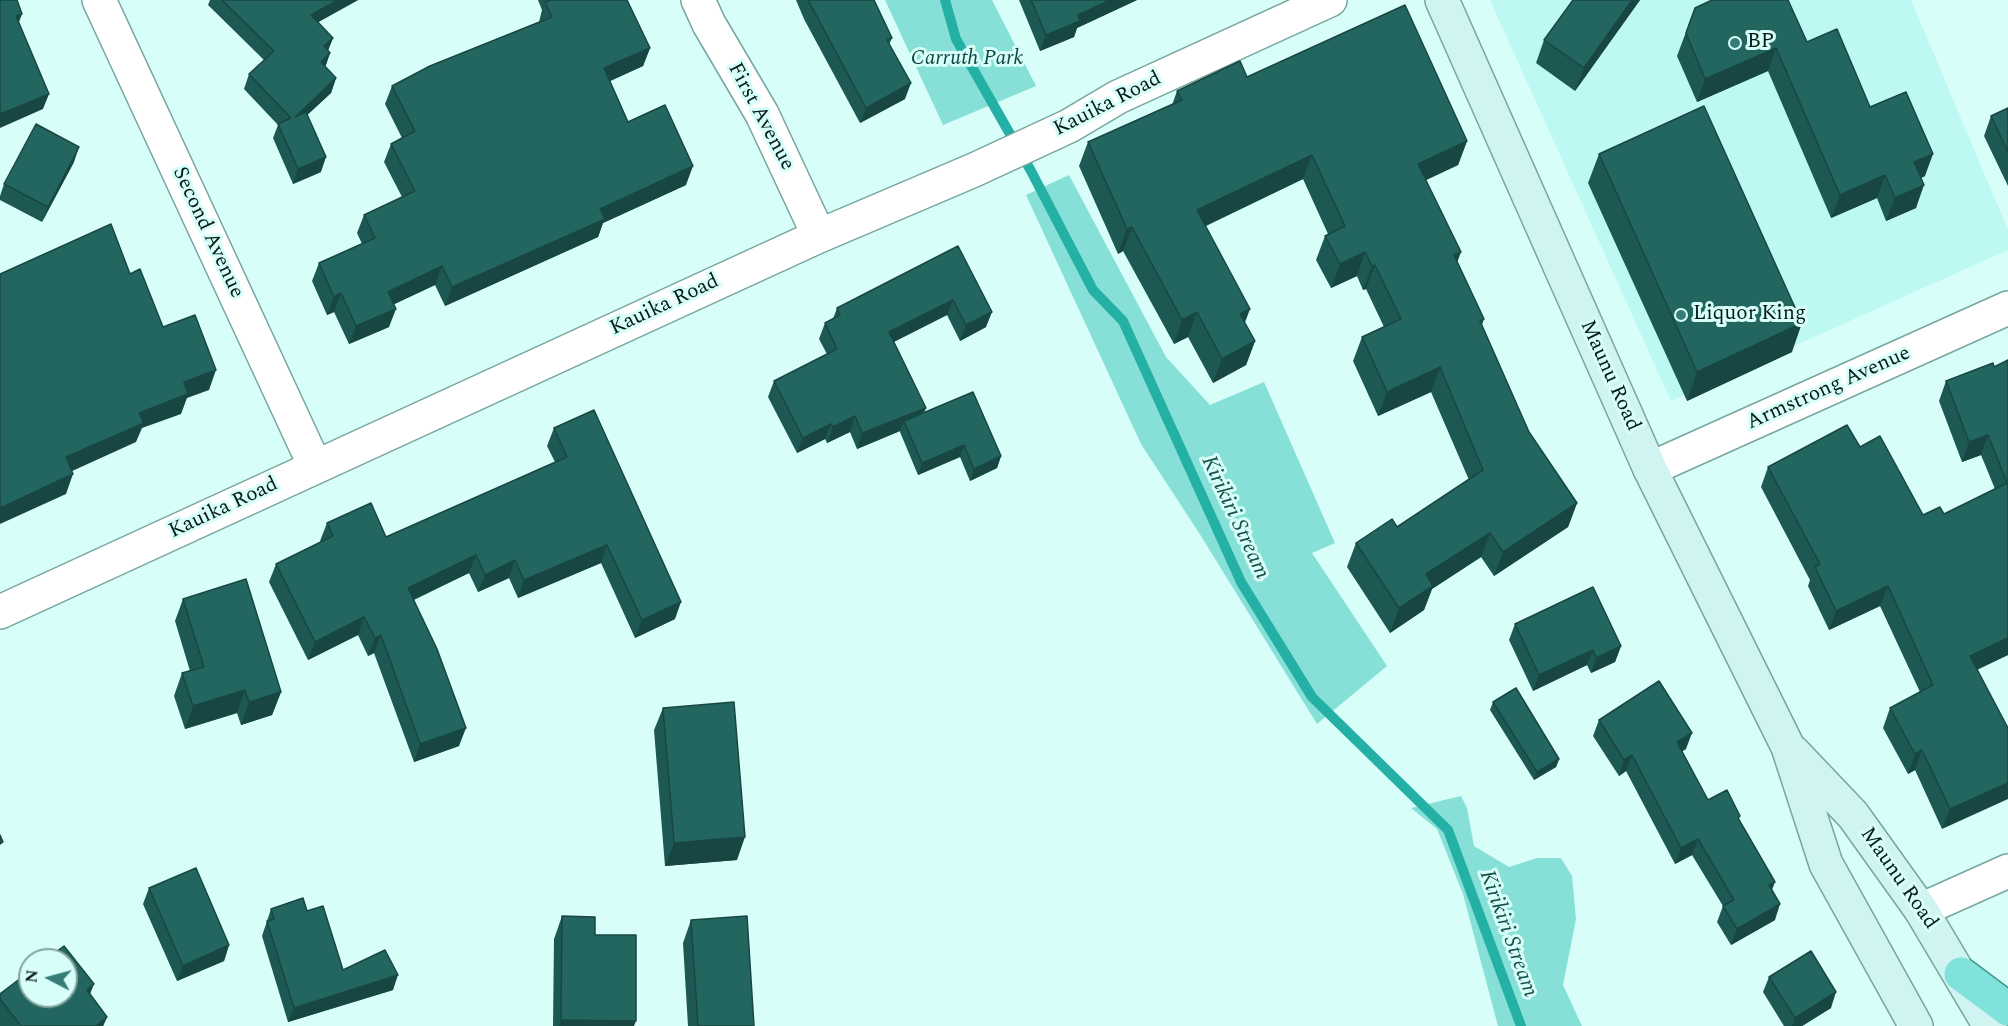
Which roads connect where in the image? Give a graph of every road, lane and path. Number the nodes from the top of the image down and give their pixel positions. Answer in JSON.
{"nodes":[{"id":1,"x":99,"y":0,"type":"edge"},
{"id":2,"x":698,"y":0,"type":"edge"},
{"id":3,"x":1330,"y":0,"type":"edge"},
{"id":4,"x":1442,"y":0,"type":"edge"},
{"id":5,"x":819,"y":236,"type":"junction"},
{"id":6,"x":2008,"y":308,"type":"edge"},
{"id":7,"x":315,"y":466,"type":"junction"},
{"id":8,"x":1650,"y":469,"type":"junction"},
{"id":9,"x":0,"y":612,"type":"edge"},
{"id":10,"x":1788,"y":747,"type":"junction"},
{"id":11,"x":2008,"y":871,"type":"edge"},
{"id":12,"x":1921,"y":910,"type":"junction"},
{"id":13,"x":1961,"y":974,"type":"junction"},
{"id":14,"x":2008,"y":1009,"type":"edge"},
{"id":15,"x":1916,"y":1026,"type":"edge"},
{"id":16,"x":1990,"y":1026,"type":"edge"}],
"edges":[{"from":1,"to":7,"type":"street","name":"Second Avenue"},
{"from":2,"to":5,"type":"street","name":"First Avenue"},
{"from":3,"to":5,"type":"street","name":"Kauika Road"},
{"from":4,"to":8,"type":"main road","name":"Maunu Road"},
{"from":5,"to":7,"type":"street","name":"Kauika Road"},
{"from":6,"to":8,"type":"street","name":"Armstrong Avenue"},
{"from":7,"to":9,"type":"street","name":"Kauika Road"},
{"from":8,"to":10,"type":"main road","name":"Maunu Road"},
{"from":10,"to":12,"type":"main road","name":"Maunu Road"},
{"from":10,"to":15,"type":"main road","name":"Maunu Road"},
{"from":11,"to":12,"type":"street"},
{"from":12,"to":13,"type":"main road","name":"Maunu Road"},
{"from":13,"to":14,"type":"highway"},
{"from":13,"to":16,"type":"main road","name":"Maunu Road"}]}
